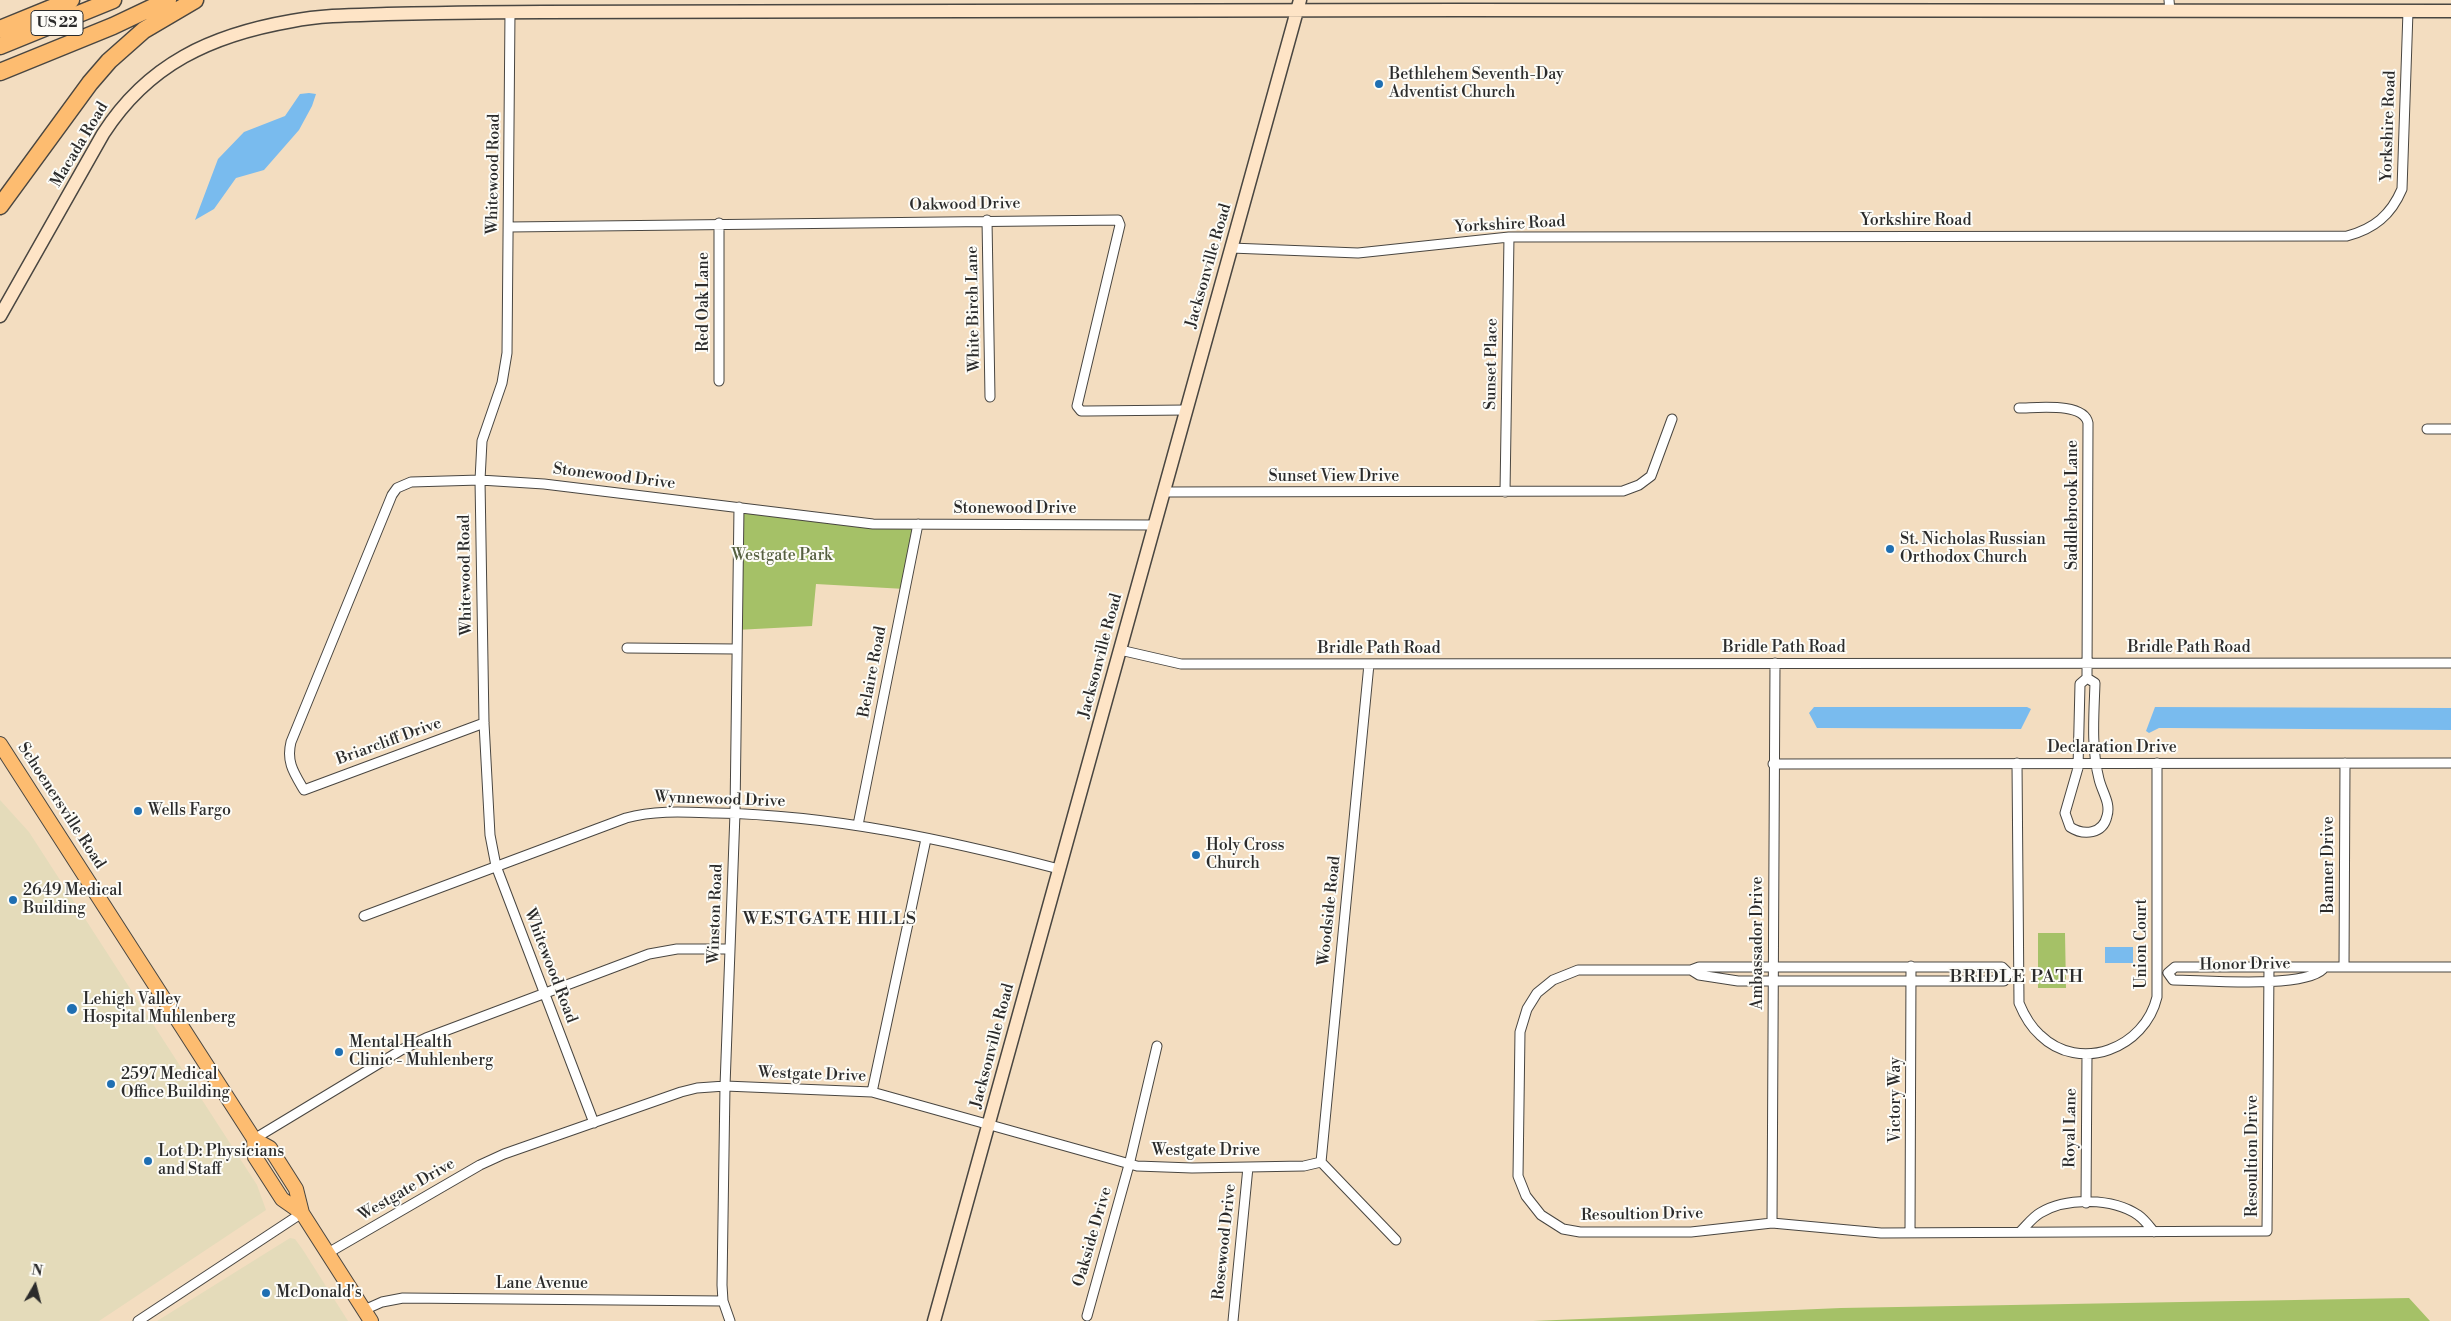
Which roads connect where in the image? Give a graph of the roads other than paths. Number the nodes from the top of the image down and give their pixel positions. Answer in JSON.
{"nodes":[{"id":1,"x":71,"y":0,"type":"edge"},
{"id":2,"x":113,"y":0,"type":"edge"},
{"id":3,"x":168,"y":0,"type":"edge"},
{"id":4,"x":195,"y":0,"type":"edge"},
{"id":5,"x":1298,"y":5,"type":"edge"},
{"id":6,"x":845,"y":6,"type":"edge"},
{"id":7,"x":1711,"y":6,"type":"edge"},
{"id":8,"x":2170,"y":6,"type":"edge"},
{"id":9,"x":2408,"y":11,"type":"junction"},
{"id":10,"x":2451,"y":11,"type":"edge"},
{"id":11,"x":510,"y":12,"type":"junction"},
{"id":12,"x":0,"y":29,"type":"edge"},
{"id":13,"x":0,"y":46,"type":"edge"},
{"id":14,"x":0,"y":72,"type":"edge"},
{"id":15,"x":0,"y":206,"type":"edge"},
{"id":16,"x":988,"y":220,"type":"junction"},
{"id":17,"x":719,"y":223,"type":"junction"},
{"id":18,"x":508,"y":227,"type":"junction"},
{"id":19,"x":1509,"y":237,"type":"junction"},
{"id":20,"x":1231,"y":248,"type":"junction"},
{"id":21,"x":0,"y":316,"type":"edge"},
{"id":22,"x":719,"y":381,"type":"dead end"},
{"id":23,"x":990,"y":397,"type":"dead end"},
{"id":24,"x":2019,"y":408,"type":"dead end"},
{"id":25,"x":1186,"y":410,"type":"junction"},
{"id":26,"x":1672,"y":419,"type":"dead end"},
{"id":27,"x":2427,"y":429,"type":"dead end"},
{"id":28,"x":2451,"y":429,"type":"edge"},
{"id":29,"x":480,"y":480,"type":"junction"},
{"id":30,"x":1163,"y":492,"type":"junction"},
{"id":31,"x":1505,"y":492,"type":"junction"},
{"id":32,"x":739,"y":507,"type":"junction"},
{"id":33,"x":918,"y":524,"type":"junction"},
{"id":34,"x":1154,"y":525,"type":"junction"},
{"id":35,"x":627,"y":648,"type":"dead end"},
{"id":36,"x":736,"y":648,"type":"junction"},
{"id":37,"x":1120,"y":650,"type":"junction"},
{"id":38,"x":1775,"y":663,"type":"junction"},
{"id":39,"x":2087,"y":663,"type":"junction"},
{"id":40,"x":2451,"y":663,"type":"edge"},
{"id":41,"x":1369,"y":664,"type":"junction"},
{"id":42,"x":2087,"y":678,"type":"junction"},
{"id":43,"x":484,"y":723,"type":"junction"},
{"id":44,"x":0,"y":744,"type":"edge"},
{"id":45,"x":2017,"y":763,"type":"junction"},
{"id":46,"x":2078,"y":763,"type":"junction"},
{"id":47,"x":2097,"y":763,"type":"junction"},
{"id":48,"x":2157,"y":763,"type":"junction"},
{"id":49,"x":2345,"y":763,"type":"junction"},
{"id":50,"x":2451,"y":763,"type":"edge"},
{"id":51,"x":1773,"y":764,"type":"junction"},
{"id":52,"x":304,"y":790,"type":"joint"},
{"id":53,"x":735,"y":813,"type":"junction"},
{"id":54,"x":858,"y":825,"type":"junction"},
{"id":55,"x":926,"y":839,"type":"junction"},
{"id":56,"x":496,"y":866,"type":"junction"},
{"id":57,"x":1059,"y":869,"type":"junction"},
{"id":58,"x":364,"y":916,"type":"dead end"},
{"id":59,"x":730,"y":949,"type":"junction"},
{"id":60,"x":1773,"y":966,"type":"junction"},
{"id":61,"x":1911,"y":966,"type":"junction"},
{"id":62,"x":2269,"y":966,"type":"junction"},
{"id":63,"x":2344,"y":967,"type":"junction"},
{"id":64,"x":2451,"y":968,"type":"edge"},
{"id":65,"x":2323,"y":969,"type":"junction"},
{"id":66,"x":1691,"y":970,"type":"junction"},
{"id":67,"x":2158,"y":973,"type":"junction"},
{"id":68,"x":2168,"y":973,"type":"junction"},
{"id":69,"x":2013,"y":974,"type":"junction"},
{"id":70,"x":1773,"y":981,"type":"junction"},
{"id":71,"x":1911,"y":981,"type":"junction"},
{"id":72,"x":2268,"y":981,"type":"junction"},
{"id":73,"x":545,"y":994,"type":"junction"},
{"id":74,"x":1157,"y":1046,"type":"dead end"},
{"id":75,"x":2087,"y":1054,"type":"junction"},
{"id":76,"x":725,"y":1086,"type":"junction"},
{"id":77,"x":872,"y":1092,"type":"junction"},
{"id":78,"x":594,"y":1123,"type":"junction"},
{"id":79,"x":988,"y":1126,"type":"junction"},
{"id":80,"x":254,"y":1139,"type":"junction"},
{"id":81,"x":1321,"y":1162,"type":"junction"},
{"id":82,"x":1129,"y":1165,"type":"junction"},
{"id":83,"x":1248,"y":1167,"type":"junction"},
{"id":84,"x":2086,"y":1203,"type":"junction"},
{"id":85,"x":302,"y":1213,"type":"junction"},
{"id":86,"x":1772,"y":1223,"type":"junction"},
{"id":87,"x":2020,"y":1232,"type":"junction"},
{"id":88,"x":2154,"y":1232,"type":"junction"},
{"id":89,"x":1910,"y":1233,"type":"junction"},
{"id":90,"x":1396,"y":1240,"type":"dead end"},
{"id":91,"x":328,"y":1253,"type":"junction"},
{"id":92,"x":723,"y":1301,"type":"junction"},
{"id":93,"x":368,"y":1315,"type":"edge"},
{"id":94,"x":1086,"y":1316,"type":"dead end"},
{"id":95,"x":138,"y":1321,"type":"edge"},
{"id":96,"x":730,"y":1321,"type":"edge"},
{"id":97,"x":934,"y":1321,"type":"edge"},
{"id":98,"x":1233,"y":1321,"type":"edge"}],
"edges":[{"from":1,"to":12,"type":"highway","number":"US 22"},
{"from":2,"to":13,"type":"highway","number":"US 22"},
{"from":3,"to":14,"type":"highway"},
{"from":4,"to":15,"type":"highway"},
{"from":5,"to":6,"type":"street","name":"Macada Road"},
{"from":5,"to":7,"type":"street","name":"Macada Road"},
{"from":5,"to":20,"type":"street","name":"Jacksonville Road"},
{"from":6,"to":11,"type":"street","name":"Macada Road"},
{"from":7,"to":8,"type":"street","name":"Macada Road"},
{"from":8,"to":9,"type":"street","name":"Macada Road"},
{"from":9,"to":10,"type":"street","name":"Macada Road"},
{"from":9,"to":19,"type":"street","name":"Yorkshire Road"},
{"from":11,"to":18,"type":"street","name":"Whitewood Road"},
{"from":11,"to":21,"type":"street","name":"Macada Road"},
{"from":16,"to":17,"type":"street","name":"Oakwood Drive"},
{"from":16,"to":23,"type":"street","name":"White Birch Lane"},
{"from":16,"to":25,"type":"street","name":"Oakwood Drive"},
{"from":17,"to":18,"type":"street","name":"Oakwood Drive"},
{"from":17,"to":22,"type":"street","name":"Red Oak Lane"},
{"from":18,"to":29,"type":"street","name":"Whitewood Road"},
{"from":19,"to":20,"type":"street","name":"Yorkshire Road"},
{"from":19,"to":31,"type":"street","name":"Sunset Place"},
{"from":20,"to":25,"type":"street","name":"Jacksonville Road"},
{"from":24,"to":39,"type":"street","name":"Saddlebrook Lane"},
{"from":25,"to":30,"type":"street","name":"Jacksonville Road"},
{"from":26,"to":31,"type":"street","name":"Sunset View Drive"},
{"from":27,"to":28,"type":"street"},
{"from":29,"to":32,"type":"street","name":"Stonewood Drive"},
{"from":29,"to":43,"type":"street","name":"Whitewood Road"},
{"from":29,"to":52,"type":"street","name":"Stonewood Drive"},
{"from":30,"to":31,"type":"street","name":"Sunset View Drive"},
{"from":30,"to":34,"type":"street","name":"Jacksonville Road"},
{"from":32,"to":33,"type":"street","name":"Stonewood Drive"},
{"from":32,"to":36,"type":"street","name":"Winston Road"},
{"from":33,"to":34,"type":"street","name":"Stonewood Drive"},
{"from":33,"to":54,"type":"street","name":"Belaire Road"},
{"from":34,"to":37,"type":"street","name":"Jacksonville Road"},
{"from":35,"to":36,"type":"street"},
{"from":36,"to":53,"type":"street","name":"Winston Road"},
{"from":37,"to":41,"type":"street","name":"Bridle Path Road"},
{"from":37,"to":57,"type":"street","name":"Jacksonville Road"},
{"from":38,"to":39,"type":"street","name":"Bridle Path Road"},
{"from":38,"to":41,"type":"street","name":"Bridle Path Road"},
{"from":38,"to":51,"type":"street","name":"Ambassador Drive"},
{"from":39,"to":40,"type":"street","name":"Bridle Path Road"},
{"from":39,"to":42,"type":"street"},
{"from":41,"to":81,"type":"street","name":"Woodside Road"},
{"from":42,"to":46,"type":"street"},
{"from":42,"to":47,"type":"street"},
{"from":43,"to":52,"type":"street","name":"Briarcliff Drive"},
{"from":43,"to":56,"type":"street","name":"Whitewood Road"},
{"from":44,"to":80,"type":"main road","name":"Schoenersville Road"},
{"from":45,"to":46,"type":"street","name":"Declaration Drive"},
{"from":45,"to":51,"type":"street","name":"Declaration Drive"},
{"from":45,"to":69,"type":"street","name":"Union Court"},
{"from":46,"to":47,"type":"street","name":"Declaration Drive"},
{"from":46,"to":47,"type":"street"},
{"from":47,"to":48,"type":"street","name":"Declaration Drive"},
{"from":48,"to":49,"type":"street","name":"Declaration Drive"},
{"from":48,"to":67,"type":"street","name":"Union Court"},
{"from":49,"to":50,"type":"street","name":"Declaration Drive"},
{"from":49,"to":63,"type":"street","name":"Banner Drive"},
{"from":51,"to":60,"type":"street","name":"Ambassador Drive"},
{"from":53,"to":54,"type":"street","name":"Wynnewood Drive"},
{"from":53,"to":56,"type":"street","name":"Wynnewood Drive"},
{"from":53,"to":59,"type":"street","name":"Winston Road"},
{"from":54,"to":55,"type":"street","name":"Wynnewood Drive"},
{"from":55,"to":57,"type":"street","name":"Wynnewood Drive"},
{"from":55,"to":77,"type":"street"},
{"from":56,"to":58,"type":"street","name":"Wynnewood Drive"},
{"from":56,"to":73,"type":"street","name":"Whitewood Road"},
{"from":57,"to":79,"type":"street","name":"Jacksonville Road"},
{"from":59,"to":73,"type":"street"},
{"from":59,"to":76,"type":"street","name":"Winston Road"},
{"from":60,"to":61,"type":"street","name":"Resoultion Drive"},
{"from":60,"to":66,"type":"street","name":"Resoultion Drive"},
{"from":60,"to":70,"type":"street","name":"Ambassador Drive"},
{"from":61,"to":69,"type":"street","name":"Resoultion Drive"},
{"from":61,"to":71,"type":"street","name":"Victory Way"},
{"from":62,"to":65,"type":"street","name":"Honor Drive"},
{"from":62,"to":68,"type":"street","name":"Honor Drive"},
{"from":62,"to":72,"type":"street","name":"Resoultion Drive"},
{"from":63,"to":64,"type":"street","name":"Honor Drive"},
{"from":63,"to":65,"type":"street","name":"Honor Drive"},
{"from":65,"to":72,"type":"street","name":"Honor Drive"},
{"from":66,"to":70,"type":"street","name":"Resoultion Drive"},
{"from":66,"to":86,"type":"street","name":"Resoultion Drive"},
{"from":67,"to":68,"type":"street","name":"Honor Drive"},
{"from":67,"to":75,"type":"street","name":"Union Court"},
{"from":68,"to":72,"type":"street","name":"Honor Drive"},
{"from":69,"to":71,"type":"street","name":"Resoultion Drive"},
{"from":69,"to":75,"type":"street","name":"Union Court"},
{"from":70,"to":71,"type":"street","name":"Resoultion Drive"},
{"from":70,"to":86,"type":"street","name":"Ambassador Drive"},
{"from":71,"to":89,"type":"street","name":"Victory Way"},
{"from":72,"to":88,"type":"street","name":"Resoultion Drive"},
{"from":73,"to":78,"type":"street","name":"Whitewood Road"},
{"from":73,"to":80,"type":"street"},
{"from":74,"to":82,"type":"street","name":"Oakside Drive"},
{"from":75,"to":84,"type":"street","name":"Royal Lane"},
{"from":76,"to":77,"type":"street","name":"Westgate Drive"},
{"from":76,"to":78,"type":"street","name":"Westgate Drive"},
{"from":76,"to":92,"type":"street","name":"Winston Road"},
{"from":77,"to":79,"type":"street","name":"Westgate Drive"},
{"from":78,"to":91,"type":"street","name":"Westgate Drive"},
{"from":79,"to":82,"type":"street","name":"Westgate Drive"},
{"from":79,"to":97,"type":"street","name":"Jacksonville Road"},
{"from":80,"to":85,"type":"main road","name":"Schoenersville Road"},
{"from":81,"to":83,"type":"street","name":"Westgate Drive"},
{"from":81,"to":90,"type":"street"},
{"from":82,"to":83,"type":"street","name":"Westgate Drive"},
{"from":82,"to":94,"type":"street","name":"Oakside Drive"},
{"from":83,"to":98,"type":"street","name":"Rosewood Drive"},
{"from":84,"to":87,"type":"street"},
{"from":84,"to":88,"type":"street"},
{"from":85,"to":91,"type":"main road","name":"Schoenersville Road"},
{"from":85,"to":95,"type":"street"},
{"from":86,"to":89,"type":"street","name":"Resoultion Drive"},
{"from":87,"to":88,"type":"street","name":"Resoultion Drive"},
{"from":87,"to":89,"type":"street","name":"Resoultion Drive"},
{"from":91,"to":93,"type":"main road","name":"Schoenersville Road"},
{"from":92,"to":93,"type":"street","name":"Lane Avenue"},
{"from":92,"to":96,"type":"street","name":"Winston Road"}]}
